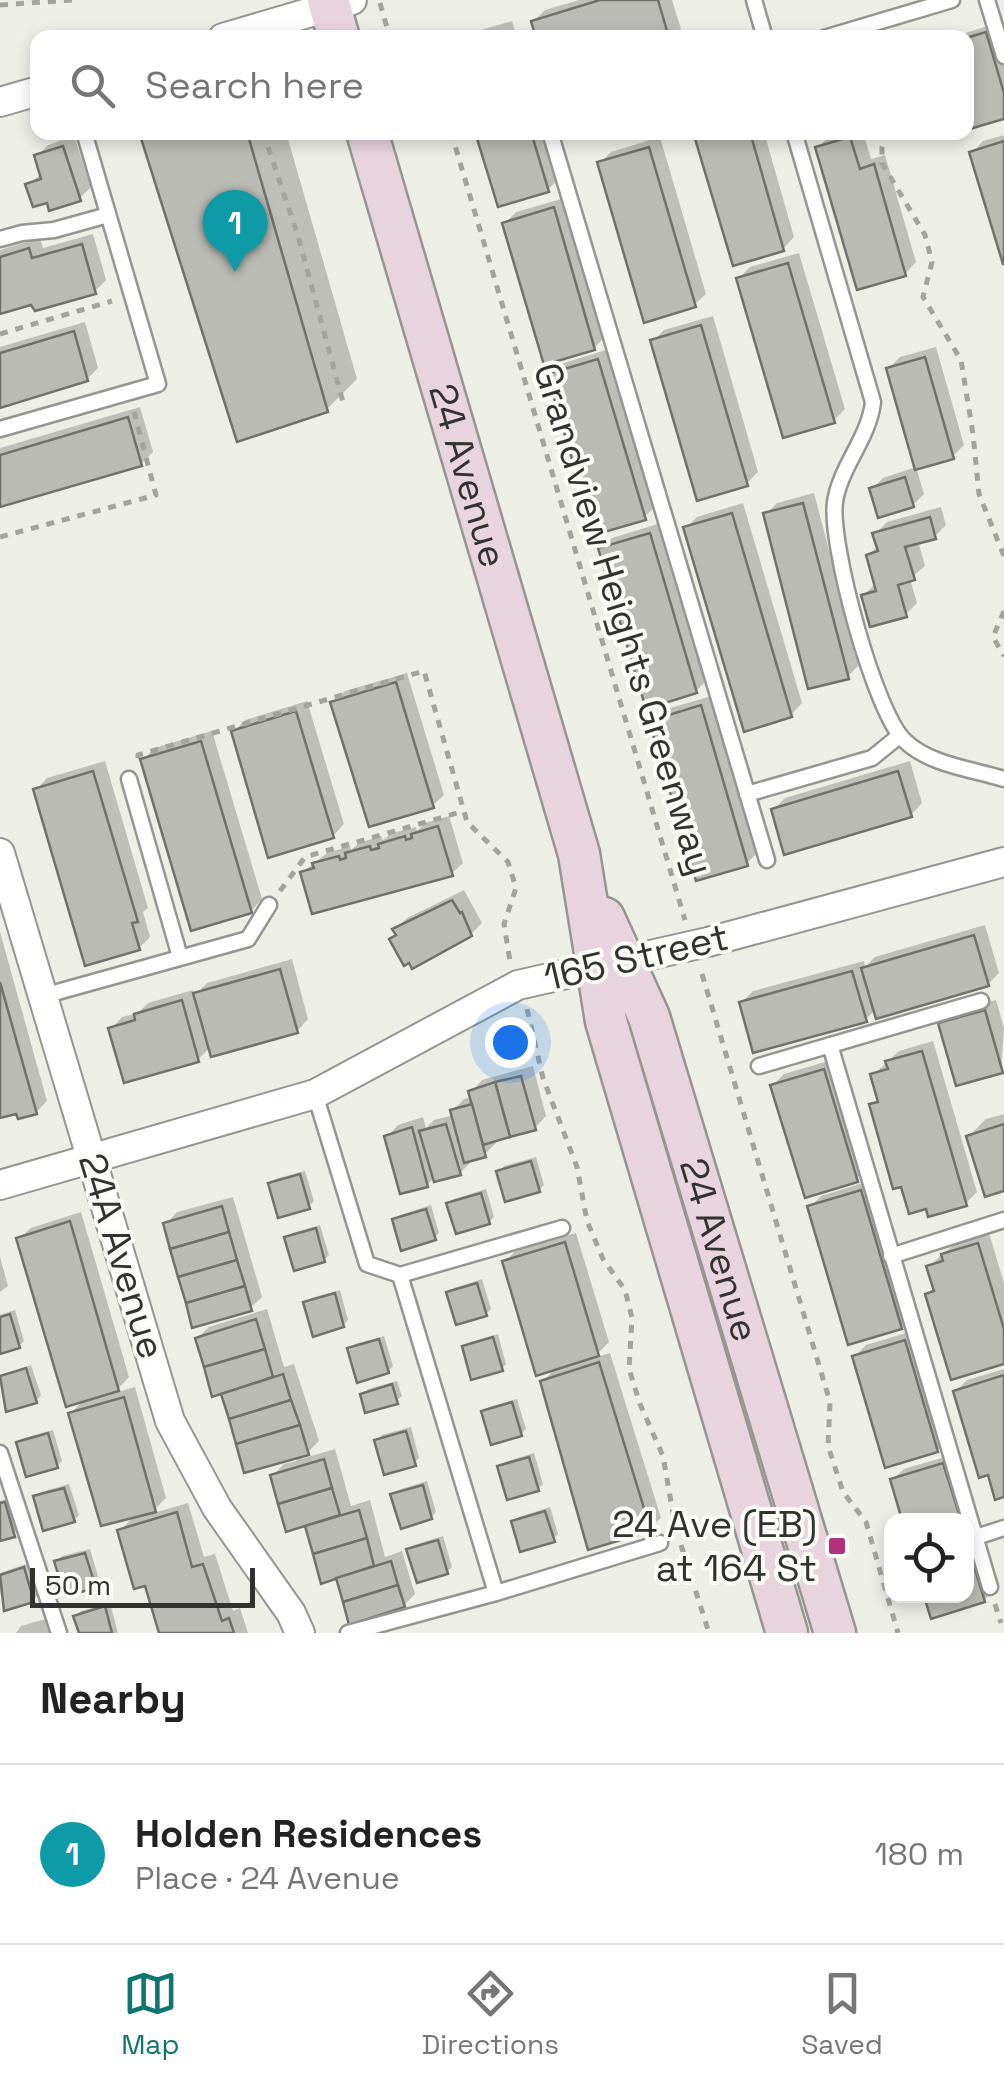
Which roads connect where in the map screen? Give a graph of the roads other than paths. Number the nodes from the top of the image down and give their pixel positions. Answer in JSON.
{"nodes":[{"id":1,"x":754,"y":0,"type":"edge"},
{"id":2,"x":952,"y":0,"type":"edge"},
{"id":3,"x":987,"y":0,"type":"edge"},
{"id":4,"x":337,"y":11,"type":"edge"},
{"id":5,"x":257,"y":30,"type":"edge"},
{"id":6,"x":763,"y":30,"type":"edge"},
{"id":7,"x":851,"y":30,"type":"edge"},
{"id":8,"x":1004,"y":56,"type":"edge"},
{"id":9,"x":30,"y":93,"type":"edge"},
{"id":10,"x":0,"y":102,"type":"edge"},
{"id":11,"x":86,"y":140,"type":"edge"},
{"id":12,"x":369,"y":140,"type":"edge"},
{"id":13,"x":552,"y":140,"type":"edge"},
{"id":14,"x":796,"y":140,"type":"edge"},
{"id":15,"x":108,"y":215,"type":"junction"},
{"id":16,"x":0,"y":239,"type":"edge"},
{"id":17,"x":0,"y":429,"type":"edge"},
{"id":18,"x":899,"y":736,"type":"junction"},
{"id":19,"x":128,"y":779,"type":"road end"},
{"id":20,"x":1004,"y":780,"type":"edge"},
{"id":21,"x":747,"y":794,"type":"junction"},
{"id":22,"x":0,"y":853,"type":"edge"},
{"id":23,"x":767,"y":860,"type":"dead end"},
{"id":24,"x":1004,"y":862,"type":"edge"},
{"id":25,"x":269,"y":905,"type":"road end"},
{"id":26,"x":180,"y":957,"type":"junction"},
{"id":27,"x":610,"y":963,"type":"junction"},
{"id":28,"x":43,"y":996,"type":"junction"},
{"id":29,"x":981,"y":1001,"type":"dead end"},
{"id":30,"x":830,"y":1045,"type":"junction"},
{"id":31,"x":759,"y":1066,"type":"dead end"},
{"id":32,"x":315,"y":1094,"type":"junction"},
{"id":33,"x":93,"y":1159,"type":"junction"},
{"id":34,"x":0,"y":1185,"type":"edge"},
{"id":35,"x":1004,"y":1220,"type":"edge"},
{"id":36,"x":562,"y":1228,"type":"dead end"},
{"id":37,"x":891,"y":1256,"type":"junction"},
{"id":38,"x":400,"y":1275,"type":"junction"},
{"id":39,"x":0,"y":1453,"type":"edge"},
{"id":40,"x":1004,"y":1528,"type":"edge"},
{"id":41,"x":976,"y":1537,"type":"junction"},
{"id":42,"x":660,"y":1544,"type":"dead end"},
{"id":43,"x":990,"y":1587,"type":"dead end"},
{"id":44,"x":496,"y":1593,"type":"junction"},
{"id":45,"x":59,"y":1633,"type":"edge"},
{"id":46,"x":300,"y":1633,"type":"edge"},
{"id":47,"x":348,"y":1633,"type":"edge"},
{"id":48,"x":787,"y":1633,"type":"edge"},
{"id":49,"x":835,"y":1633,"type":"edge"}],
"edges":[{"from":1,"to":6,"type":"lane"},
{"from":2,"to":7,"type":"lane"},
{"from":3,"to":8,"type":"lane"},
{"from":4,"to":5,"type":"street"},
{"from":9,"to":10,"type":"street"},
{"from":11,"to":15,"type":"lane"},
{"from":12,"to":27,"type":"main road","name":"24 Avenue"},
{"from":13,"to":21,"type":"lane"},
{"from":14,"to":18,"type":"lane"},
{"from":15,"to":16,"type":"lane"},
{"from":15,"to":17,"type":"lane"},
{"from":18,"to":20,"type":"lane"},
{"from":18,"to":21,"type":"lane"},
{"from":19,"to":26,"type":"lane"},
{"from":21,"to":23,"type":"lane"},
{"from":22,"to":28,"type":"street","name":"24A Avenue"},
{"from":24,"to":27,"type":"street","name":"165 Street"},
{"from":25,"to":26,"type":"lane"},
{"from":26,"to":28,"type":"lane"},
{"from":27,"to":32,"type":"street","name":"165 Street"},
{"from":27,"to":48,"type":"main road","name":"24 Avenue"},
{"from":27,"to":49,"type":"main road","name":"24 Avenue"},
{"from":28,"to":33,"type":"street","name":"24A Avenue"},
{"from":29,"to":30,"type":"lane"},
{"from":30,"to":31,"type":"lane"},
{"from":30,"to":37,"type":"lane"},
{"from":32,"to":33,"type":"street","name":"165 Street"},
{"from":32,"to":38,"type":"lane"},
{"from":33,"to":34,"type":"street","name":"165 Street"},
{"from":33,"to":46,"type":"street","name":"24A Avenue"},
{"from":35,"to":37,"type":"lane"},
{"from":36,"to":38,"type":"lane"},
{"from":37,"to":41,"type":"lane"},
{"from":38,"to":44,"type":"lane"},
{"from":39,"to":45,"type":"lane"},
{"from":40,"to":41,"type":"lane"},
{"from":41,"to":43,"type":"lane"},
{"from":42,"to":44,"type":"lane"},
{"from":44,"to":47,"type":"lane"}]}
